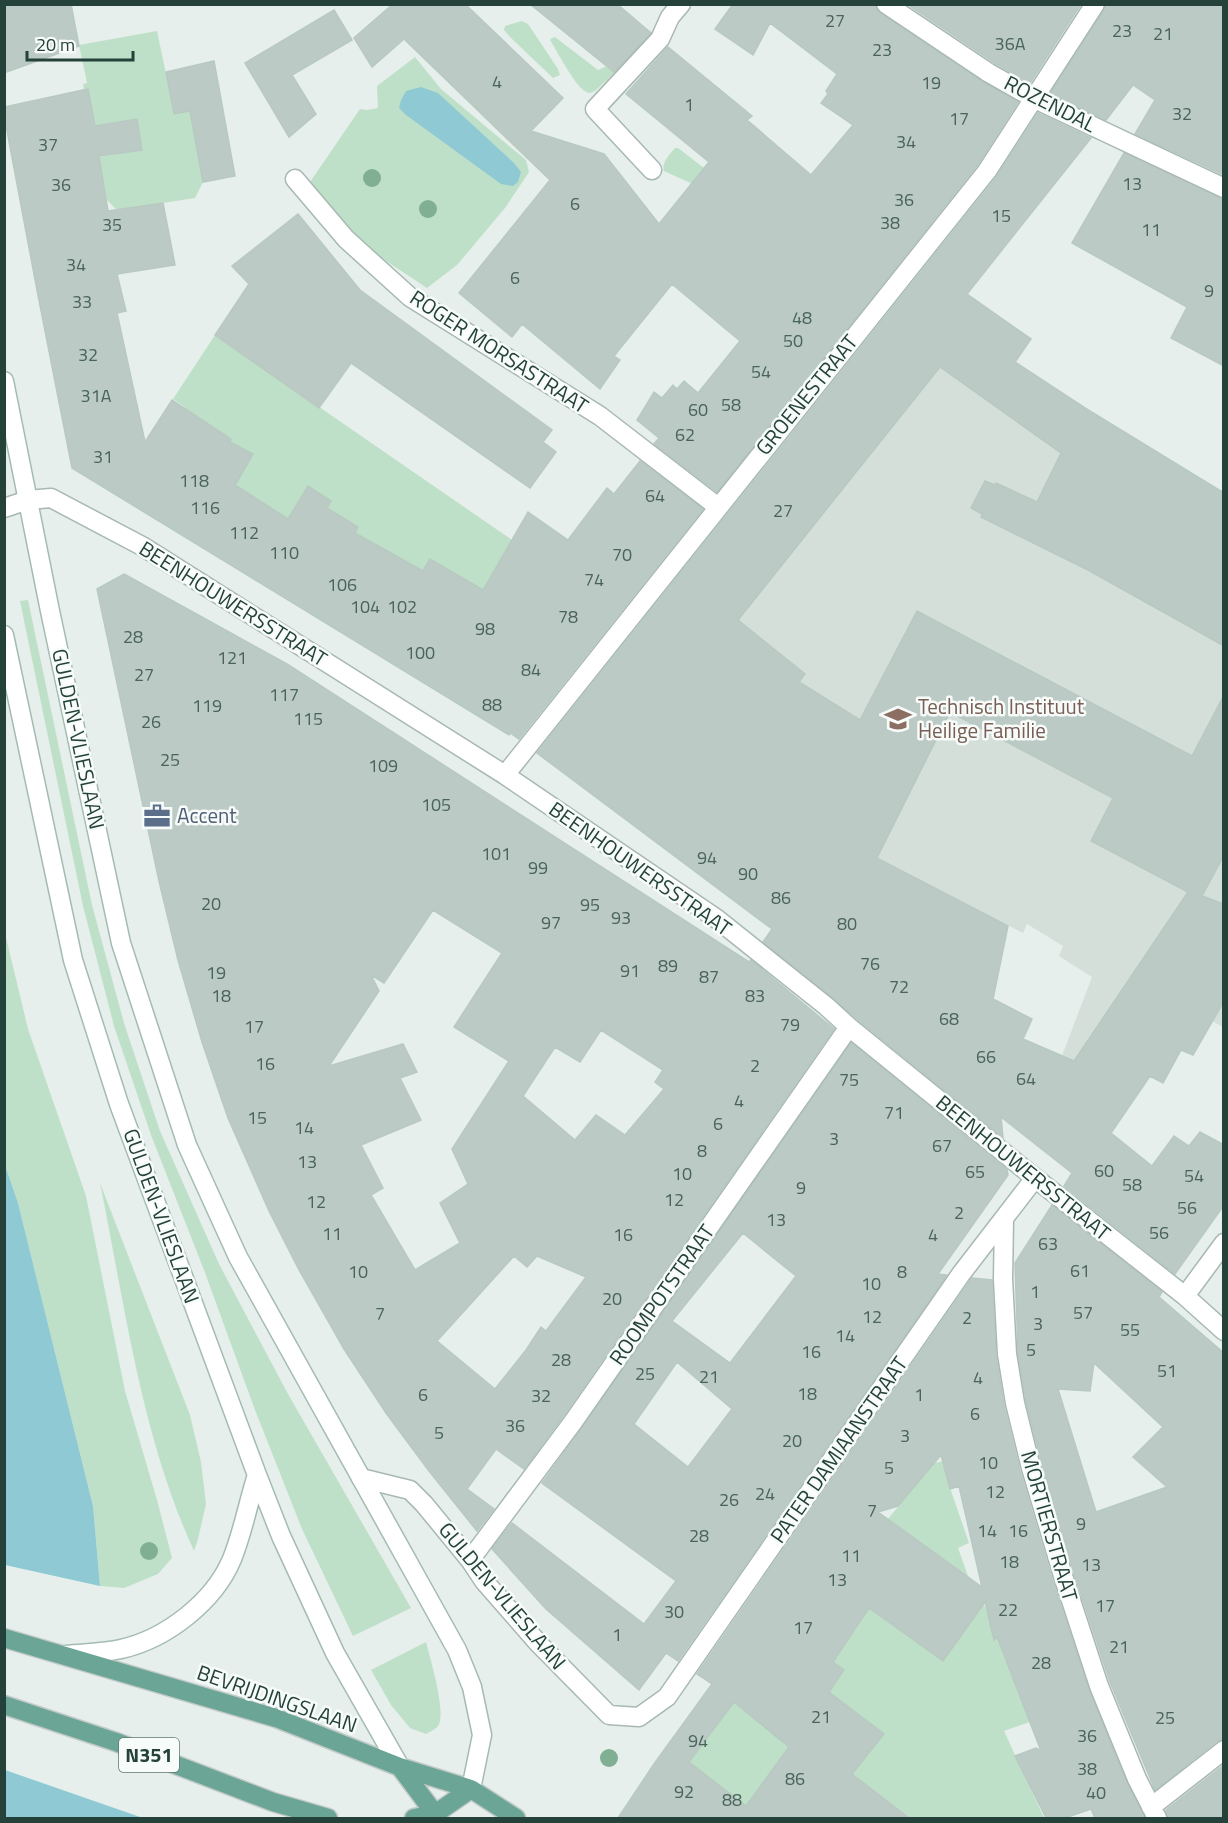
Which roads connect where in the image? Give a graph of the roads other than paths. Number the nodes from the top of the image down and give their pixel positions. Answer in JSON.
{"nodes":[{"id":1,"x":681,"y":4,"type":"edge"},
{"id":2,"x":886,"y":4,"type":"edge"},
{"id":3,"x":1095,"y":4,"type":"edge"},
{"id":4,"x":1035,"y":99,"type":"junction"},
{"id":5,"x":652,"y":170,"type":"dead end"},
{"id":6,"x":295,"y":180,"type":"dead end"},
{"id":7,"x":1224,"y":188,"type":"edge"},
{"id":8,"x":5,"y":388,"type":"edge"},
{"id":9,"x":28,"y":500,"type":"junction"},
{"id":10,"x":718,"y":507,"type":"junction"},
{"id":11,"x":4,"y":508,"type":"edge"},
{"id":12,"x":4,"y":635,"type":"edge"},
{"id":13,"x":505,"y":775,"type":"junction"},
{"id":14,"x":849,"y":1027,"type":"junction"},
{"id":15,"x":1035,"y":1178,"type":"junction"},
{"id":16,"x":1004,"y":1219,"type":"junction"},
{"id":17,"x":1224,"y":1243,"type":"edge"},
{"id":18,"x":1185,"y":1296,"type":"junction"},
{"id":19,"x":1224,"y":1331,"type":"edge"},
{"id":20,"x":256,"y":1475,"type":"junction"},
{"id":21,"x":361,"y":1478,"type":"junction"},
{"id":22,"x":470,"y":1560,"type":"junction"},
{"id":23,"x":4,"y":1638,"type":"edge"},
{"id":24,"x":66,"y":1656,"type":"junction"},
{"id":25,"x":4,"y":1705,"type":"edge"},
{"id":26,"x":639,"y":1718,"type":"joint"},
{"id":27,"x":1224,"y":1750,"type":"edge"},
{"id":28,"x":400,"y":1767,"type":"junction"},
{"id":29,"x":471,"y":1789,"type":"junction"},
{"id":30,"x":1154,"y":1813,"type":"edge"},
{"id":31,"x":436,"y":1816,"type":"edge"},
{"id":32,"x":328,"y":1818,"type":"edge"},
{"id":33,"x":414,"y":1818,"type":"edge"},
{"id":34,"x":516,"y":1818,"type":"edge"}],
"edges":[{"from":1,"to":5,"type":"street"},
{"from":2,"to":4,"type":"street","name":"ROZENDAL"},
{"from":3,"to":4,"type":"street","name":"GROENESTRAAT"},
{"from":4,"to":7,"type":"street","name":"ROZENDAL"},
{"from":4,"to":10,"type":"street","name":"GROENESTRAAT"},
{"from":6,"to":10,"type":"street","name":"ROGER MORSASTRAAT"},
{"from":8,"to":9,"type":"street","name":"GULDEN-VLIESLAAN"},
{"from":9,"to":11,"type":"street","name":"BEENHOUWERSSTRAAT"},
{"from":9,"to":13,"type":"street","name":"BEENHOUWERSSTRAAT"},
{"from":9,"to":21,"type":"street","name":"GULDEN-VLIESLAAN"},
{"from":10,"to":13,"type":"street","name":"GROENESTRAAT"},
{"from":12,"to":20,"type":"street","name":"GULDEN-VLIESLAAN"},
{"from":13,"to":14,"type":"street","name":"BEENHOUWERSSTRAAT"},
{"from":14,"to":15,"type":"street","name":"BEENHOUWERSSTRAAT"},
{"from":14,"to":22,"type":"street","name":"ROOMPOTSTRAAT"},
{"from":15,"to":16,"type":"street","name":"PATER DAMIAANSTRAAT"},
{"from":15,"to":18,"type":"street","name":"BEENHOUWERSSTRAAT"},
{"from":16,"to":26,"type":"street","name":"PATER DAMIAANSTRAAT"},
{"from":16,"to":30,"type":"street","name":"MORTIERSTRAAT"},
{"from":17,"to":18,"type":"street"},
{"from":18,"to":19,"type":"street","name":"BEENHOUWERSSTRAAT"},
{"from":20,"to":24,"type":"street"},
{"from":20,"to":28,"type":"street","name":"GULDEN-VLIESLAAN"},
{"from":21,"to":22,"type":"street","name":"GULDEN-VLIESLAAN"},
{"from":21,"to":29,"type":"street","name":"GULDEN-VLIESLAAN"},
{"from":22,"to":26,"type":"street","name":"GULDEN-VLIESLAAN"},
{"from":23,"to":24,"type":"main road","name":"BEVRIJDINGSLAAN"},
{"from":24,"to":28,"type":"main road","name":"BEVRIJDINGSLAAN"},
{"from":25,"to":32,"type":"main road","number":"N351"},
{"from":27,"to":30,"type":"street"},
{"from":28,"to":29,"type":"main road","name":"BEVRIJDINGSLAAN"},
{"from":28,"to":31,"type":"main road"},
{"from":29,"to":31,"type":"main road"},
{"from":29,"to":34,"type":"main road","name":"BEVRIJDINGSLAAN"},
{"from":31,"to":33,"type":"main road"}]}
